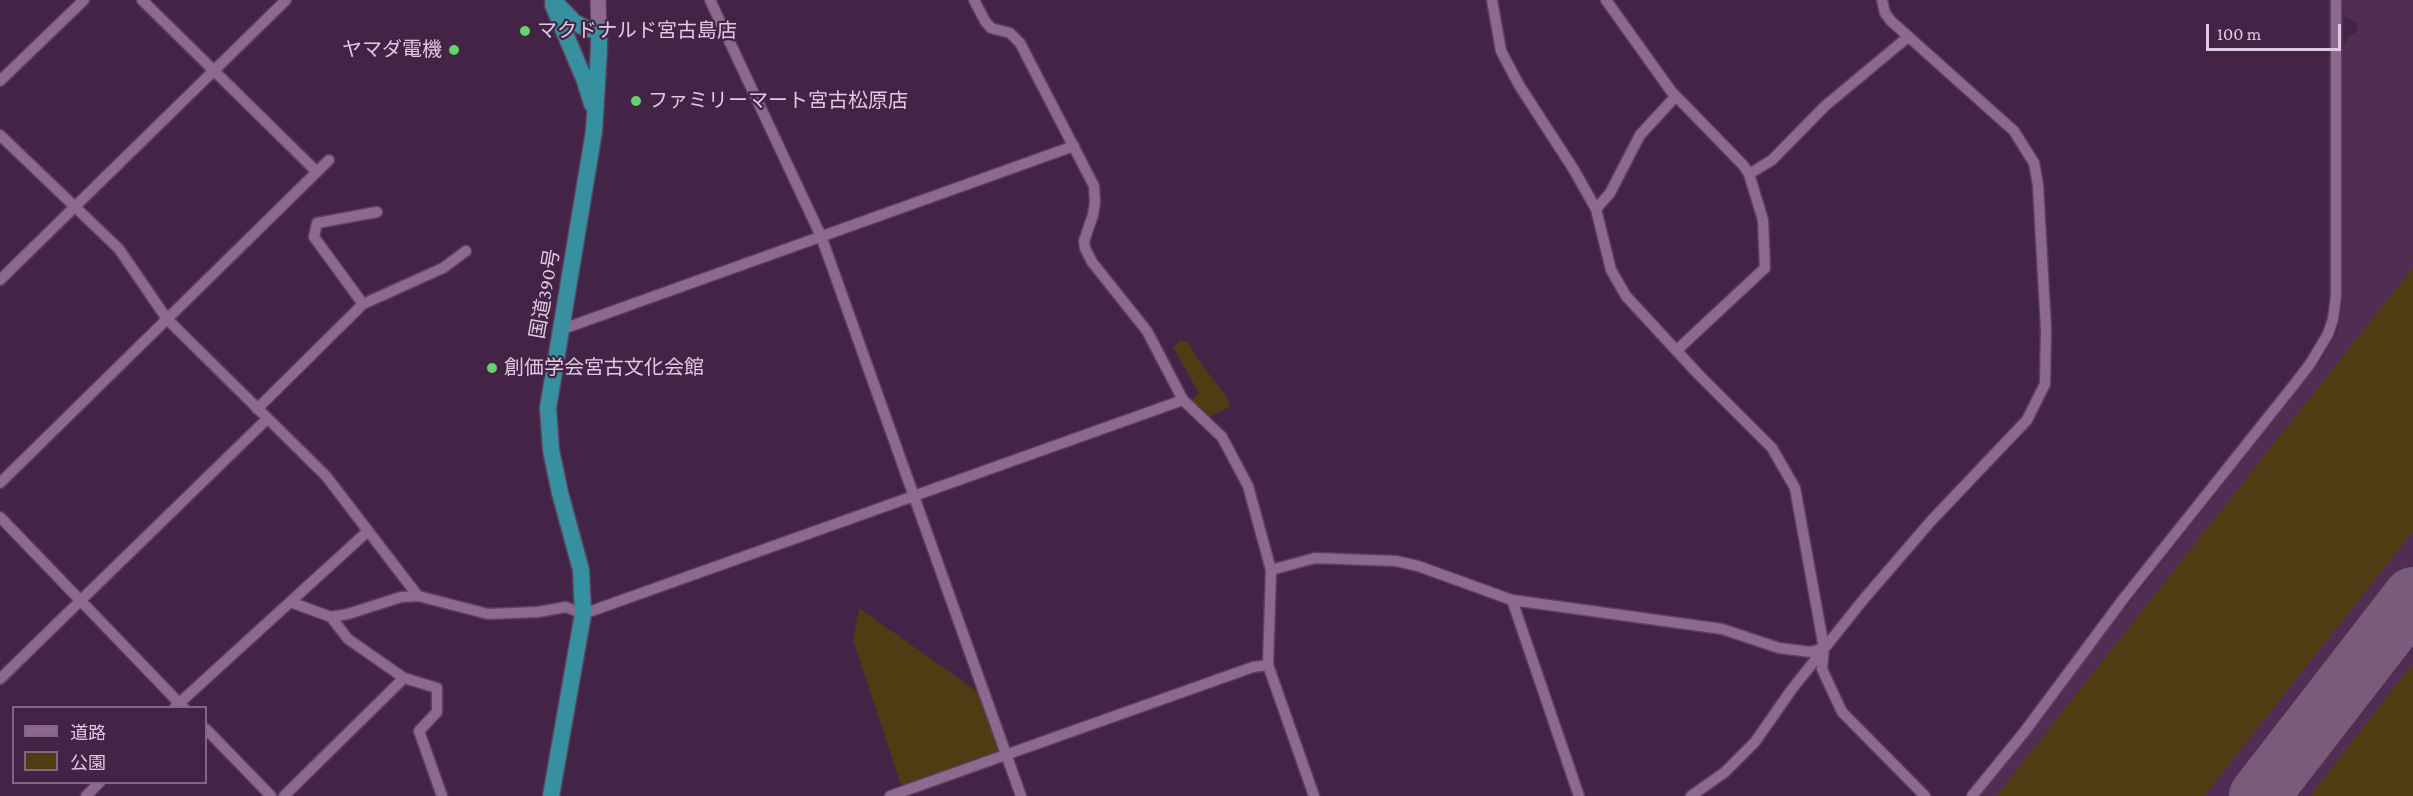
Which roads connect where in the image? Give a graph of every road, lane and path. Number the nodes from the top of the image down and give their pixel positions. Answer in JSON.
{"nodes":[{"id":1,"x":84,"y":0,"type":"edge"},
{"id":2,"x":142,"y":0,"type":"edge"},
{"id":3,"x":286,"y":0,"type":"edge"},
{"id":4,"x":552,"y":0,"type":"edge"},
{"id":5,"x":598,"y":0,"type":"edge"},
{"id":6,"x":710,"y":0,"type":"edge"},
{"id":7,"x":974,"y":0,"type":"edge"},
{"id":8,"x":1492,"y":0,"type":"edge"},
{"id":9,"x":1606,"y":0,"type":"edge"},
{"id":10,"x":1882,"y":0,"type":"edge"},
{"id":11,"x":2337,"y":0,"type":"edge"},
{"id":12,"x":599,"y":30,"type":"junction"},
{"id":13,"x":1908,"y":37,"type":"junction"},
{"id":14,"x":214,"y":71,"type":"junction"},
{"id":15,"x":0,"y":81,"type":"edge"},
{"id":16,"x":1676,"y":96,"type":"junction"},
{"id":17,"x":596,"y":117,"type":"junction"},
{"id":18,"x":0,"y":135,"type":"edge"},
{"id":19,"x":1074,"y":146,"type":"junction"},
{"id":20,"x":329,"y":160,"type":"dead end"},
{"id":21,"x":317,"y":172,"type":"junction"},
{"id":22,"x":1749,"y":174,"type":"junction"},
{"id":23,"x":75,"y":208,"type":"junction"},
{"id":24,"x":1596,"y":209,"type":"junction"},
{"id":25,"x":377,"y":212,"type":"dead end"},
{"id":26,"x":821,"y":236,"type":"junction"},
{"id":27,"x":466,"y":251,"type":"dead end"},
{"id":28,"x":0,"y":280,"type":"edge"},
{"id":29,"x":363,"y":304,"type":"junction"},
{"id":30,"x":166,"y":319,"type":"junction"},
{"id":31,"x":560,"y":330,"type":"junction"},
{"id":32,"x":1677,"y":350,"type":"junction"},
{"id":33,"x":1184,"y":400,"type":"junction"},
{"id":34,"x":257,"y":409,"type":"junction"},
{"id":35,"x":267,"y":419,"type":"junction"},
{"id":36,"x":0,"y":483,"type":"edge"},
{"id":37,"x":913,"y":495,"type":"junction"},
{"id":38,"x":0,"y":517,"type":"edge"},
{"id":39,"x":368,"y":531,"type":"junction"},
{"id":40,"x":1271,"y":570,"type":"junction"},
{"id":41,"x":418,"y":596,"type":"junction"},
{"id":42,"x":1512,"y":600,"type":"junction"},
{"id":43,"x":80,"y":601,"type":"junction"},
{"id":44,"x":290,"y":602,"type":"junction"},
{"id":45,"x":584,"y":614,"type":"junction"},
{"id":46,"x":331,"y":617,"type":"junction"},
{"id":47,"x":1824,"y":648,"type":"junction"},
{"id":48,"x":1268,"y":665,"type":"junction"},
{"id":49,"x":404,"y":678,"type":"junction"},
{"id":50,"x":0,"y":679,"type":"edge"},
{"id":51,"x":179,"y":706,"type":"edge"},
{"id":52,"x":207,"y":730,"type":"edge"},
{"id":53,"x":1007,"y":756,"type":"junction"},
{"id":54,"x":98,"y":784,"type":"edge"},
{"id":55,"x":86,"y":796,"type":"edge"},
{"id":56,"x":271,"y":796,"type":"edge"},
{"id":57,"x":284,"y":796,"type":"edge"},
{"id":58,"x":442,"y":796,"type":"edge"},
{"id":59,"x":551,"y":796,"type":"edge"},
{"id":60,"x":890,"y":796,"type":"edge"},
{"id":61,"x":1021,"y":796,"type":"edge"},
{"id":62,"x":1314,"y":796,"type":"edge"},
{"id":63,"x":1579,"y":796,"type":"edge"},
{"id":64,"x":1691,"y":796,"type":"edge"},
{"id":65,"x":1925,"y":796,"type":"edge"},
{"id":66,"x":1972,"y":796,"type":"edge"}],
"edges":[{"from":1,"to":15,"type":"street"},
{"from":2,"to":14,"type":"street"},
{"from":3,"to":14,"type":"street"},
{"from":4,"to":12,"type":"highway"},
{"from":4,"to":17,"type":"highway"},
{"from":5,"to":12,"type":"main road"},
{"from":6,"to":26,"type":"street"},
{"from":7,"to":19,"type":"street"},
{"from":8,"to":24,"type":"street"},
{"from":9,"to":16,"type":"street"},
{"from":10,"to":13,"type":"street"},
{"from":11,"to":66,"type":"street"},
{"from":12,"to":17,"type":"highway","name":"国道390号"},
{"from":13,"to":22,"type":"street"},
{"from":13,"to":47,"type":"street"},
{"from":14,"to":21,"type":"street"},
{"from":14,"to":23,"type":"street"},
{"from":16,"to":22,"type":"street"},
{"from":16,"to":24,"type":"street"},
{"from":17,"to":31,"type":"highway","name":"国道390号"},
{"from":18,"to":23,"type":"street"},
{"from":19,"to":26,"type":"street"},
{"from":19,"to":33,"type":"street"},
{"from":20,"to":21,"type":"street"},
{"from":21,"to":30,"type":"street"},
{"from":22,"to":32,"type":"street"},
{"from":23,"to":28,"type":"street"},
{"from":23,"to":30,"type":"street"},
{"from":24,"to":32,"type":"street"},
{"from":25,"to":29,"type":"street"},
{"from":26,"to":31,"type":"street"},
{"from":26,"to":37,"type":"street"},
{"from":27,"to":29,"type":"street"},
{"from":29,"to":34,"type":"street"},
{"from":30,"to":34,"type":"street"},
{"from":30,"to":36,"type":"street"},
{"from":31,"to":45,"type":"highway","name":"国道390号"},
{"from":32,"to":47,"type":"street"},
{"from":33,"to":37,"type":"street"},
{"from":33,"to":40,"type":"street"},
{"from":34,"to":35,"type":"street"},
{"from":35,"to":39,"type":"street"},
{"from":35,"to":43,"type":"street"},
{"from":37,"to":45,"type":"street"},
{"from":37,"to":53,"type":"street"},
{"from":38,"to":43,"type":"street"},
{"from":39,"to":41,"type":"street"},
{"from":39,"to":44,"type":"street"},
{"from":40,"to":42,"type":"street"},
{"from":40,"to":48,"type":"street"},
{"from":41,"to":45,"type":"street"},
{"from":41,"to":46,"type":"street"},
{"from":42,"to":47,"type":"street"},
{"from":42,"to":63,"type":"street"},
{"from":43,"to":50,"type":"street"},
{"from":43,"to":51,"type":"street"},
{"from":44,"to":46,"type":"street"},
{"from":44,"to":51,"type":"street"},
{"from":45,"to":59,"type":"highway","name":"国道390号"},
{"from":46,"to":49,"type":"street"},
{"from":47,"to":64,"type":"street"},
{"from":47,"to":65,"type":"street"},
{"from":48,"to":53,"type":"street"},
{"from":48,"to":62,"type":"street"},
{"from":49,"to":57,"type":"street"},
{"from":49,"to":58,"type":"street"},
{"from":52,"to":56,"type":"street"},
{"from":53,"to":60,"type":"street"},
{"from":53,"to":61,"type":"street"},
{"from":54,"to":55,"type":"street"}]}
